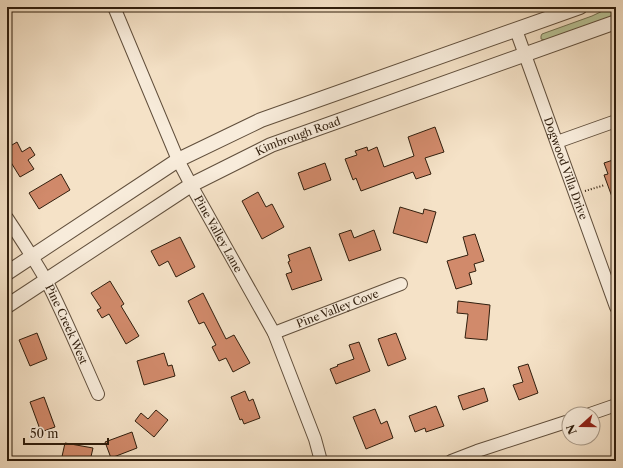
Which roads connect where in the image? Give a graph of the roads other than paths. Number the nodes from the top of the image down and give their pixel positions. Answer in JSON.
{"nodes":[{"id":1,"x":114,"y":7,"type":"edge"},
{"id":2,"x":580,"y":7,"type":"edge"},
{"id":3,"x":616,"y":22,"type":"edge"},
{"id":4,"x":516,"y":30,"type":"junction"},
{"id":5,"x":524,"y":55,"type":"junction"},
{"id":6,"x":616,"y":121,"type":"edge"},
{"id":7,"x":557,"y":142,"type":"junction"},
{"id":8,"x":178,"y":160,"type":"junction"},
{"id":9,"x":191,"y":185,"type":"junction"},
{"id":10,"x":7,"y":218,"type":"edge"},
{"id":11,"x":32,"y":256,"type":"junction"},
{"id":12,"x":7,"y":272,"type":"edge"},
{"id":13,"x":46,"y":281,"type":"junction"},
{"id":14,"x":401,"y":284,"type":"dead end"},
{"id":15,"x":616,"y":305,"type":"edge"},
{"id":16,"x":7,"y":306,"type":"edge"},
{"id":17,"x":274,"y":333,"type":"junction"},
{"id":18,"x":98,"y":394,"type":"dead end"},
{"id":19,"x":616,"y":405,"type":"edge"},
{"id":20,"x":601,"y":410,"type":"edge"},
{"id":21,"x":561,"y":424,"type":"edge"},
{"id":22,"x":479,"y":456,"type":"edge"},
{"id":23,"x":321,"y":461,"type":"edge"},
{"id":24,"x":452,"y":461,"type":"edge"}],
"edges":[{"from":1,"to":8,"type":"street","name":"Pine Valley Lane"},
{"from":2,"to":4,"type":"street"},
{"from":3,"to":5,"type":"street","name":"Kimbrough Road"},
{"from":4,"to":5,"type":"street","name":"Dogwood Villa Drive"},
{"from":4,"to":8,"type":"street"},
{"from":5,"to":7,"type":"street","name":"Dogwood Villa Drive"},
{"from":5,"to":9,"type":"street","name":"Kimbrough Road"},
{"from":6,"to":7,"type":"street"},
{"from":7,"to":15,"type":"street","name":"Dogwood Villa Drive"},
{"from":8,"to":9,"type":"street","name":"Pine Valley Lane"},
{"from":8,"to":11,"type":"street"},
{"from":9,"to":13,"type":"street","name":"Kimbrough Road"},
{"from":9,"to":17,"type":"street","name":"Pine Valley Lane"},
{"from":10,"to":11,"type":"street","name":"Pine Creek West"},
{"from":11,"to":12,"type":"street"},
{"from":11,"to":13,"type":"street","name":"Pine Creek West"},
{"from":13,"to":16,"type":"street","name":"Kimbrough Road"},
{"from":13,"to":18,"type":"street","name":"Pine Creek West"},
{"from":14,"to":17,"type":"street","name":"Pine Valley Cove"},
{"from":17,"to":23,"type":"street","name":"Pine Valley Lane"},
{"from":19,"to":20,"type":"street"},
{"from":21,"to":22,"type":"street"},
{"from":22,"to":24,"type":"street"}]}
